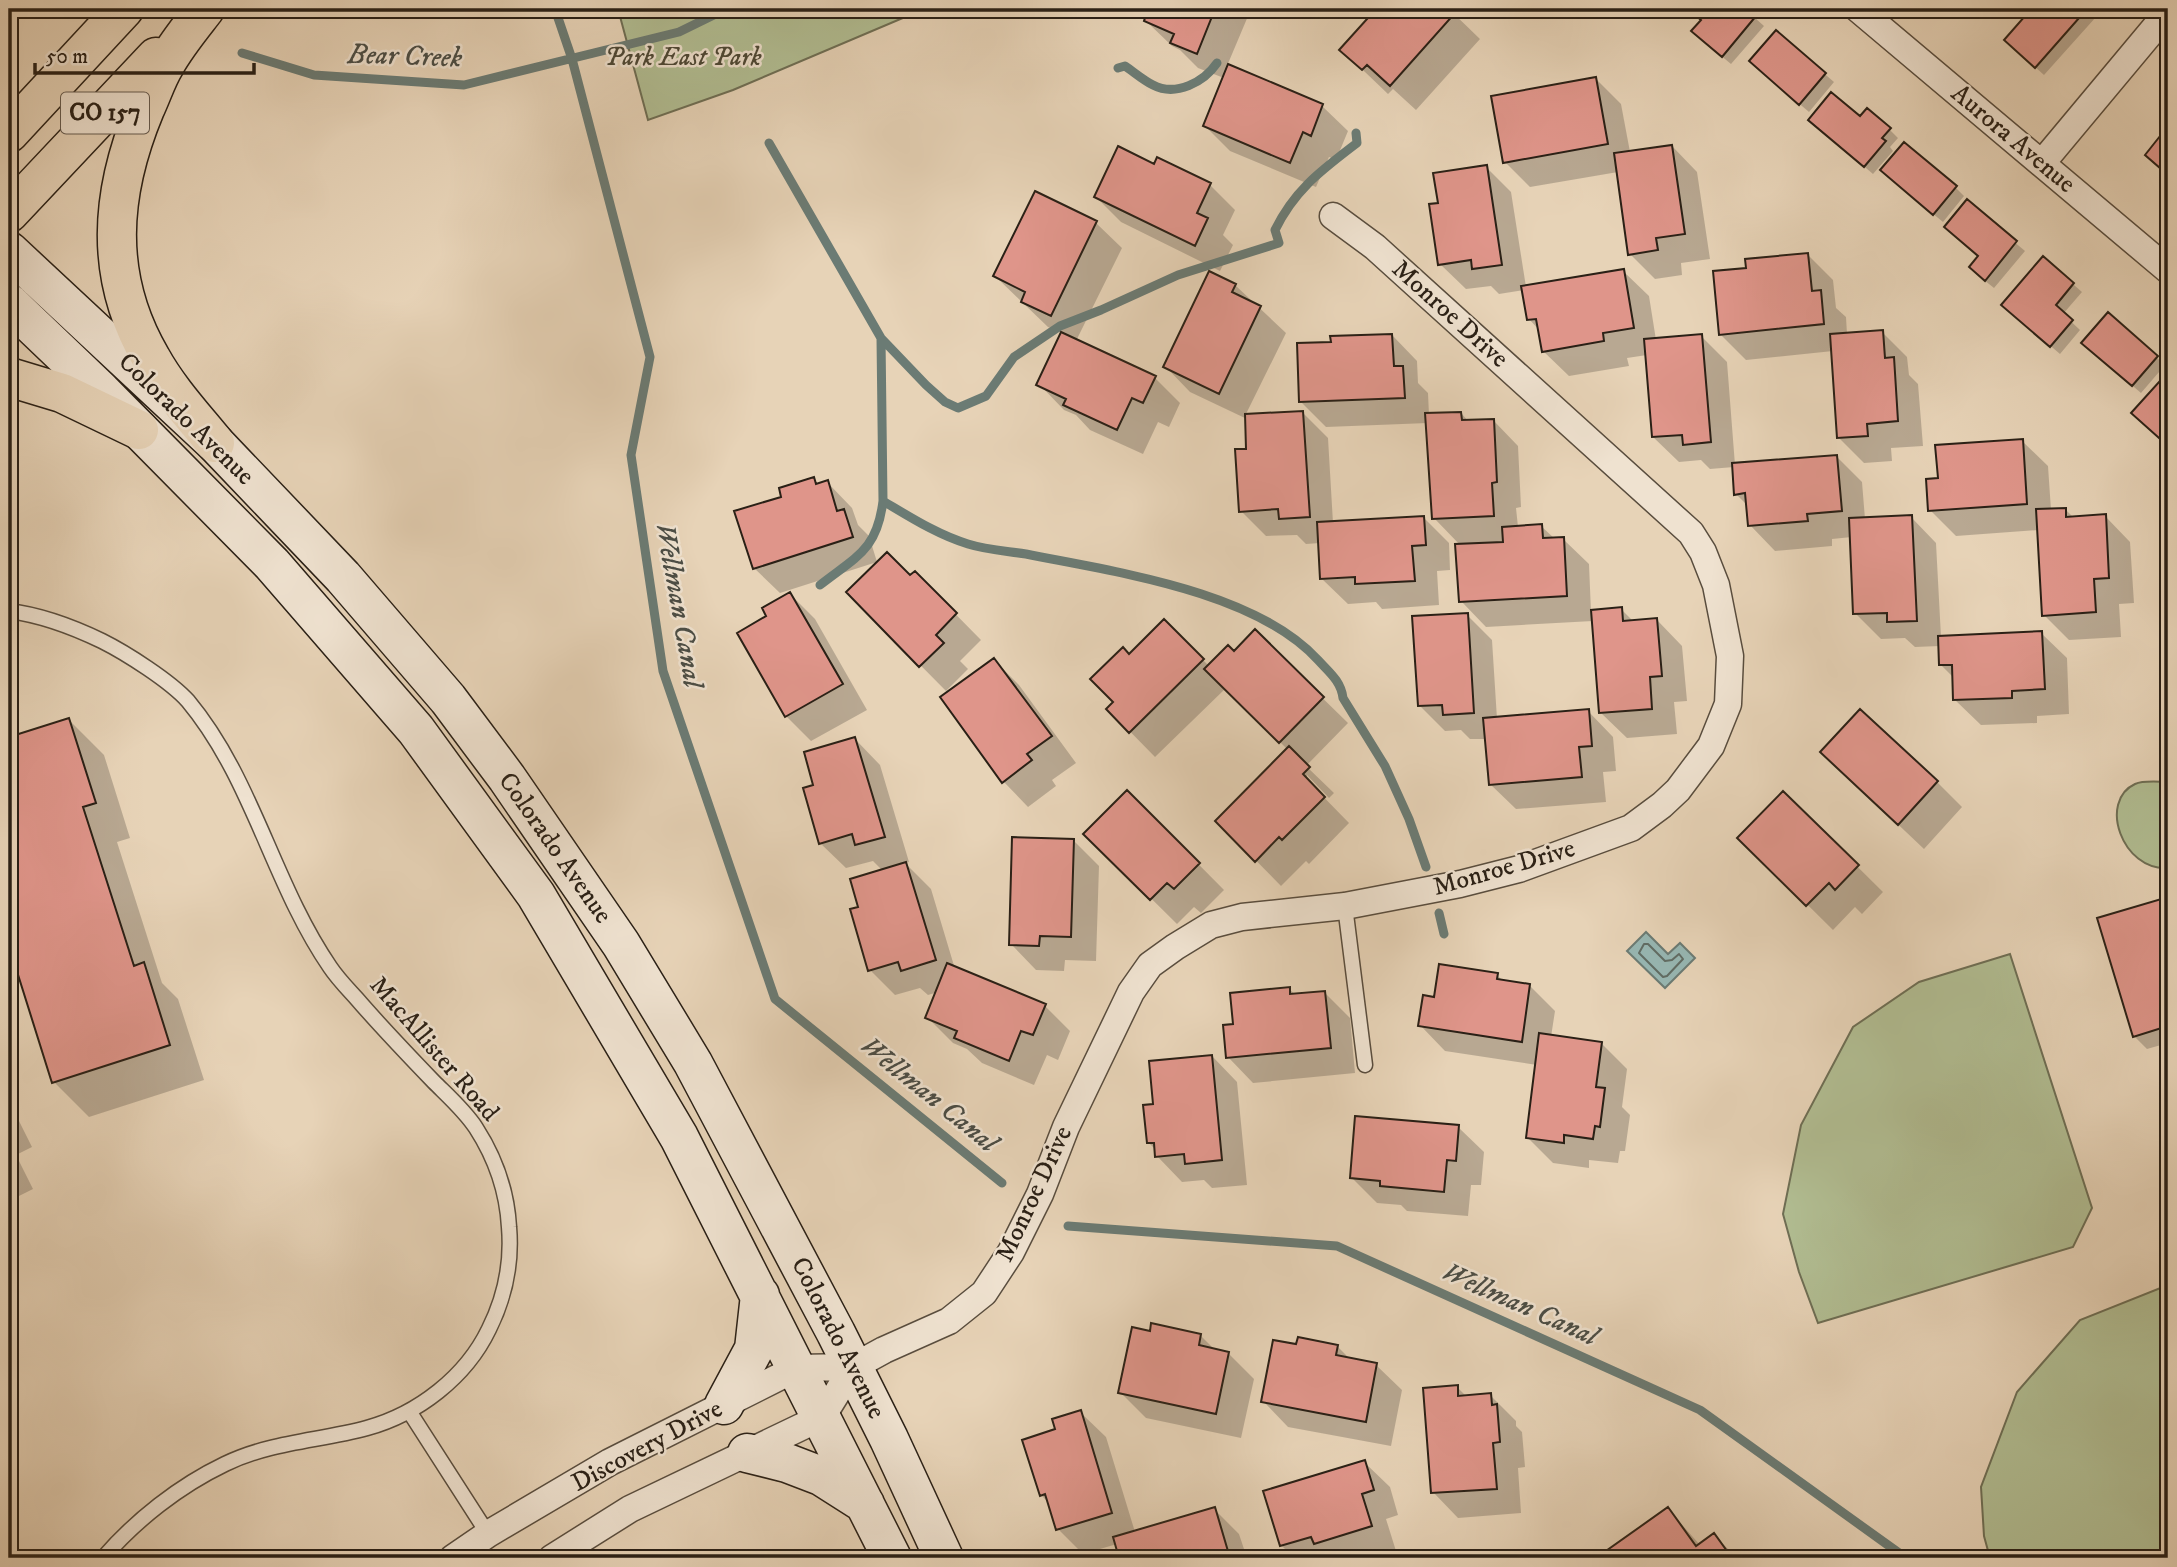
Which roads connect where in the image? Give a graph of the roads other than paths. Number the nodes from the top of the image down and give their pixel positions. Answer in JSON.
{"nodes":[{"id":1,"x":124,"y":9,"type":"edge"},
{"id":2,"x":199,"y":9,"type":"edge"},
{"id":3,"x":205,"y":9,"type":"edge"},
{"id":4,"x":1858,"y":9,"type":"edge"},
{"id":5,"x":2168,"y":12,"type":"edge"},
{"id":6,"x":9,"y":133,"type":"edge"},
{"id":7,"x":2042,"y":163,"type":"junction"},
{"id":8,"x":9,"y":213,"type":"edge"},
{"id":9,"x":1333,"y":216,"type":"dead end"},
{"id":10,"x":9,"y":251,"type":"edge"},
{"id":11,"x":2168,"y":271,"type":"edge"},
{"id":12,"x":9,"y":303,"type":"edge"},
{"id":13,"x":9,"y":377,"type":"edge"},
{"id":14,"x":139,"y":430,"type":"junction"},
{"id":15,"x":215,"y":443,"type":"junction"},
{"id":16,"x":9,"y":611,"type":"edge"},
{"id":17,"x":1345,"y":906,"type":"junction"},
{"id":18,"x":1365,"y":1065,"type":"dead end"},
{"id":19,"x":760,"y":1295,"type":"junction"},
{"id":20,"x":853,"y":1367,"type":"junction"},
{"id":21,"x":797,"y":1368,"type":"junction"},
{"id":22,"x":724,"y":1405,"type":"junction"},
{"id":23,"x":409,"y":1411,"type":"junction"},
{"id":24,"x":822,"y":1417,"type":"junction"},
{"id":25,"x":747,"y":1453,"type":"junction"},
{"id":26,"x":865,"y":1504,"type":"junction"},
{"id":27,"x":488,"y":1534,"type":"junction"},
{"id":28,"x":103,"y":1558,"type":"edge"},
{"id":29,"x":453,"y":1558,"type":"edge"},
{"id":30,"x":552,"y":1558,"type":"edge"},
{"id":31,"x":892,"y":1558,"type":"edge"},
{"id":32,"x":944,"y":1558,"type":"edge"}],
"edges":[{"from":1,"to":6,"type":"highway","number":"CO 157"},
{"from":2,"to":8,"type":"highway","number":"CO 157"},
{"from":3,"to":15,"type":"highway"},
{"from":4,"to":7,"type":"street","name":"Aurora Avenue"},
{"from":5,"to":7,"type":"street"},
{"from":7,"to":11,"type":"street","name":"Aurora Avenue"},
{"from":9,"to":17,"type":"street","name":"Monroe Drive"},
{"from":10,"to":15,"type":"main road","name":"Colorado Avenue"},
{"from":12,"to":14,"type":"main road","name":"Colorado Avenue"},
{"from":13,"to":14,"type":"highway"},
{"from":14,"to":19,"type":"main road","name":"Colorado Avenue"},
{"from":15,"to":20,"type":"main road","name":"Colorado Avenue"},
{"from":16,"to":23,"type":"lane","name":"MacAllister Road"},
{"from":17,"to":18,"type":"lane"},
{"from":17,"to":20,"type":"street","name":"Monroe Drive"},
{"from":19,"to":21,"type":"main road","name":"Colorado Avenue"},
{"from":19,"to":22,"type":"main road"},
{"from":20,"to":21,"type":"street","name":"Discovery Drive"},
{"from":20,"to":24,"type":"street","name":"Monroe Drive"},
{"from":20,"to":32,"type":"main road","name":"Colorado Avenue"},
{"from":21,"to":22,"type":"street","name":"Discovery Drive"},
{"from":21,"to":24,"type":"main road","name":"Colorado Avenue"},
{"from":22,"to":27,"type":"street","name":"Discovery Drive"},
{"from":23,"to":27,"type":"lane"},
{"from":23,"to":28,"type":"lane","name":"MacAllister Road"},
{"from":24,"to":25,"type":"street","name":"Discovery Drive"},
{"from":24,"to":26,"type":"main road","name":"Colorado Avenue"},
{"from":25,"to":26,"type":"main road"},
{"from":25,"to":30,"type":"street","name":"Discovery Drive"},
{"from":26,"to":31,"type":"main road","name":"Colorado Avenue"},
{"from":27,"to":29,"type":"street","name":"Discovery Drive"}]}
